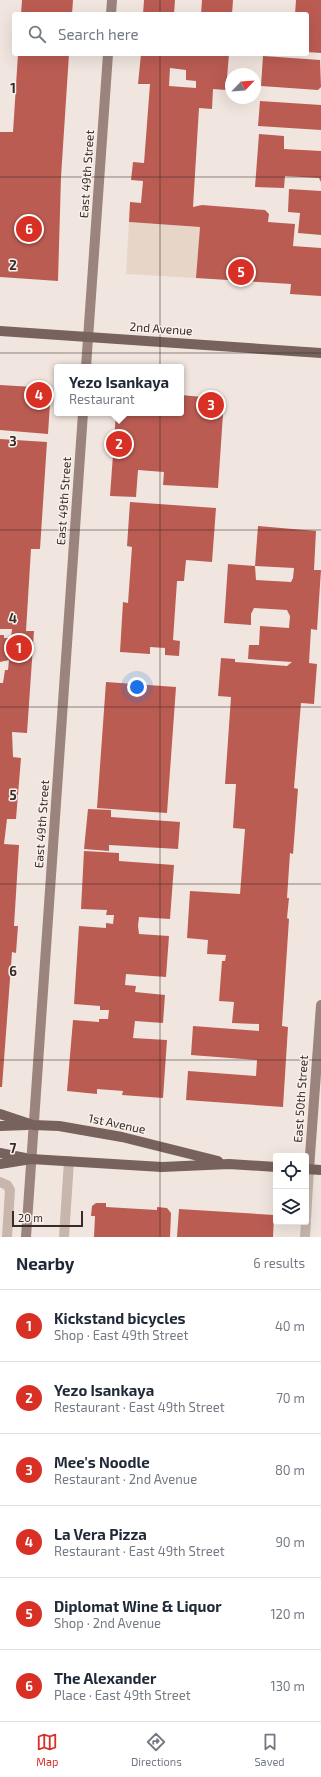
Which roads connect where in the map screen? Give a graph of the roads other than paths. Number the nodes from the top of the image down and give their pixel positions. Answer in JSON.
{"nodes":[{"id":1,"x":112,"y":0,"type":"edge"},
{"id":2,"x":111,"y":12,"type":"edge"},
{"id":3,"x":108,"y":56,"type":"edge"},
{"id":4,"x":0,"y":331,"type":"edge"},
{"id":5,"x":88,"y":337,"type":"junction"},
{"id":6,"x":321,"y":353,"type":"edge"},
{"id":7,"x":86,"y":364,"type":"edge"},
{"id":8,"x":83,"y":416,"type":"edge"},
{"id":9,"x":321,"y":1005,"type":"edge"},
{"id":10,"x":0,"y":1114,"type":"edge"},
{"id":11,"x":33,"y":1125,"type":"junction"},
{"id":12,"x":0,"y":1126,"type":"edge"},
{"id":13,"x":0,"y":1153,"type":"edge"},
{"id":14,"x":309,"y":1156,"type":"edge"},
{"id":15,"x":31,"y":1159,"type":"junction"},
{"id":16,"x":69,"y":1161,"type":"junction"},
{"id":17,"x":0,"y":1164,"type":"edge"},
{"id":18,"x":229,"y":1164,"type":"junction"},
{"id":19,"x":273,"y":1167,"type":"edge"},
{"id":20,"x":309,"y":1169,"type":"edge"},
{"id":21,"x":321,"y":1170,"type":"edge"},
{"id":22,"x":0,"y":1182,"type":"edge"},
{"id":23,"x":306,"y":1225,"type":"edge"},
{"id":24,"x":7,"y":1237,"type":"edge"},
{"id":25,"x":26,"y":1237,"type":"edge"},
{"id":26,"x":64,"y":1237,"type":"edge"},
{"id":27,"x":305,"y":1237,"type":"edge"}],
"edges":[{"from":1,"to":2,"type":"main road"},
{"from":3,"to":5,"type":"main road","name":"East 49th Street"},
{"from":4,"to":5,"type":"main road","name":"2nd Avenue"},
{"from":5,"to":6,"type":"main road","name":"2nd Avenue"},
{"from":5,"to":7,"type":"main road","name":"East 49th Street"},
{"from":8,"to":11,"type":"main road","name":"East 49th Street"},
{"from":9,"to":14,"type":"main road","name":"East 50th Street"},
{"from":10,"to":11,"type":"main road","name":"1st Avenue"},
{"from":11,"to":12,"type":"main road"},
{"from":11,"to":15,"type":"main road","name":"East 49th Street"},
{"from":11,"to":18,"type":"main road","name":"1st Avenue"},
{"from":13,"to":15,"type":"main road"},
{"from":15,"to":16,"type":"main road","name":"1st Avenue"},
{"from":15,"to":17,"type":"main road","name":"1st Avenue"},
{"from":15,"to":25,"type":"main road","name":"East 49th Street"},
{"from":16,"to":18,"type":"main road","name":"1st Avenue"},
{"from":16,"to":26,"type":"street"},
{"from":18,"to":19,"type":"main road","name":"1st Avenue"},
{"from":20,"to":21,"type":"main road"},
{"from":22,"to":24,"type":"street"},
{"from":23,"to":27,"type":"street"}]}
